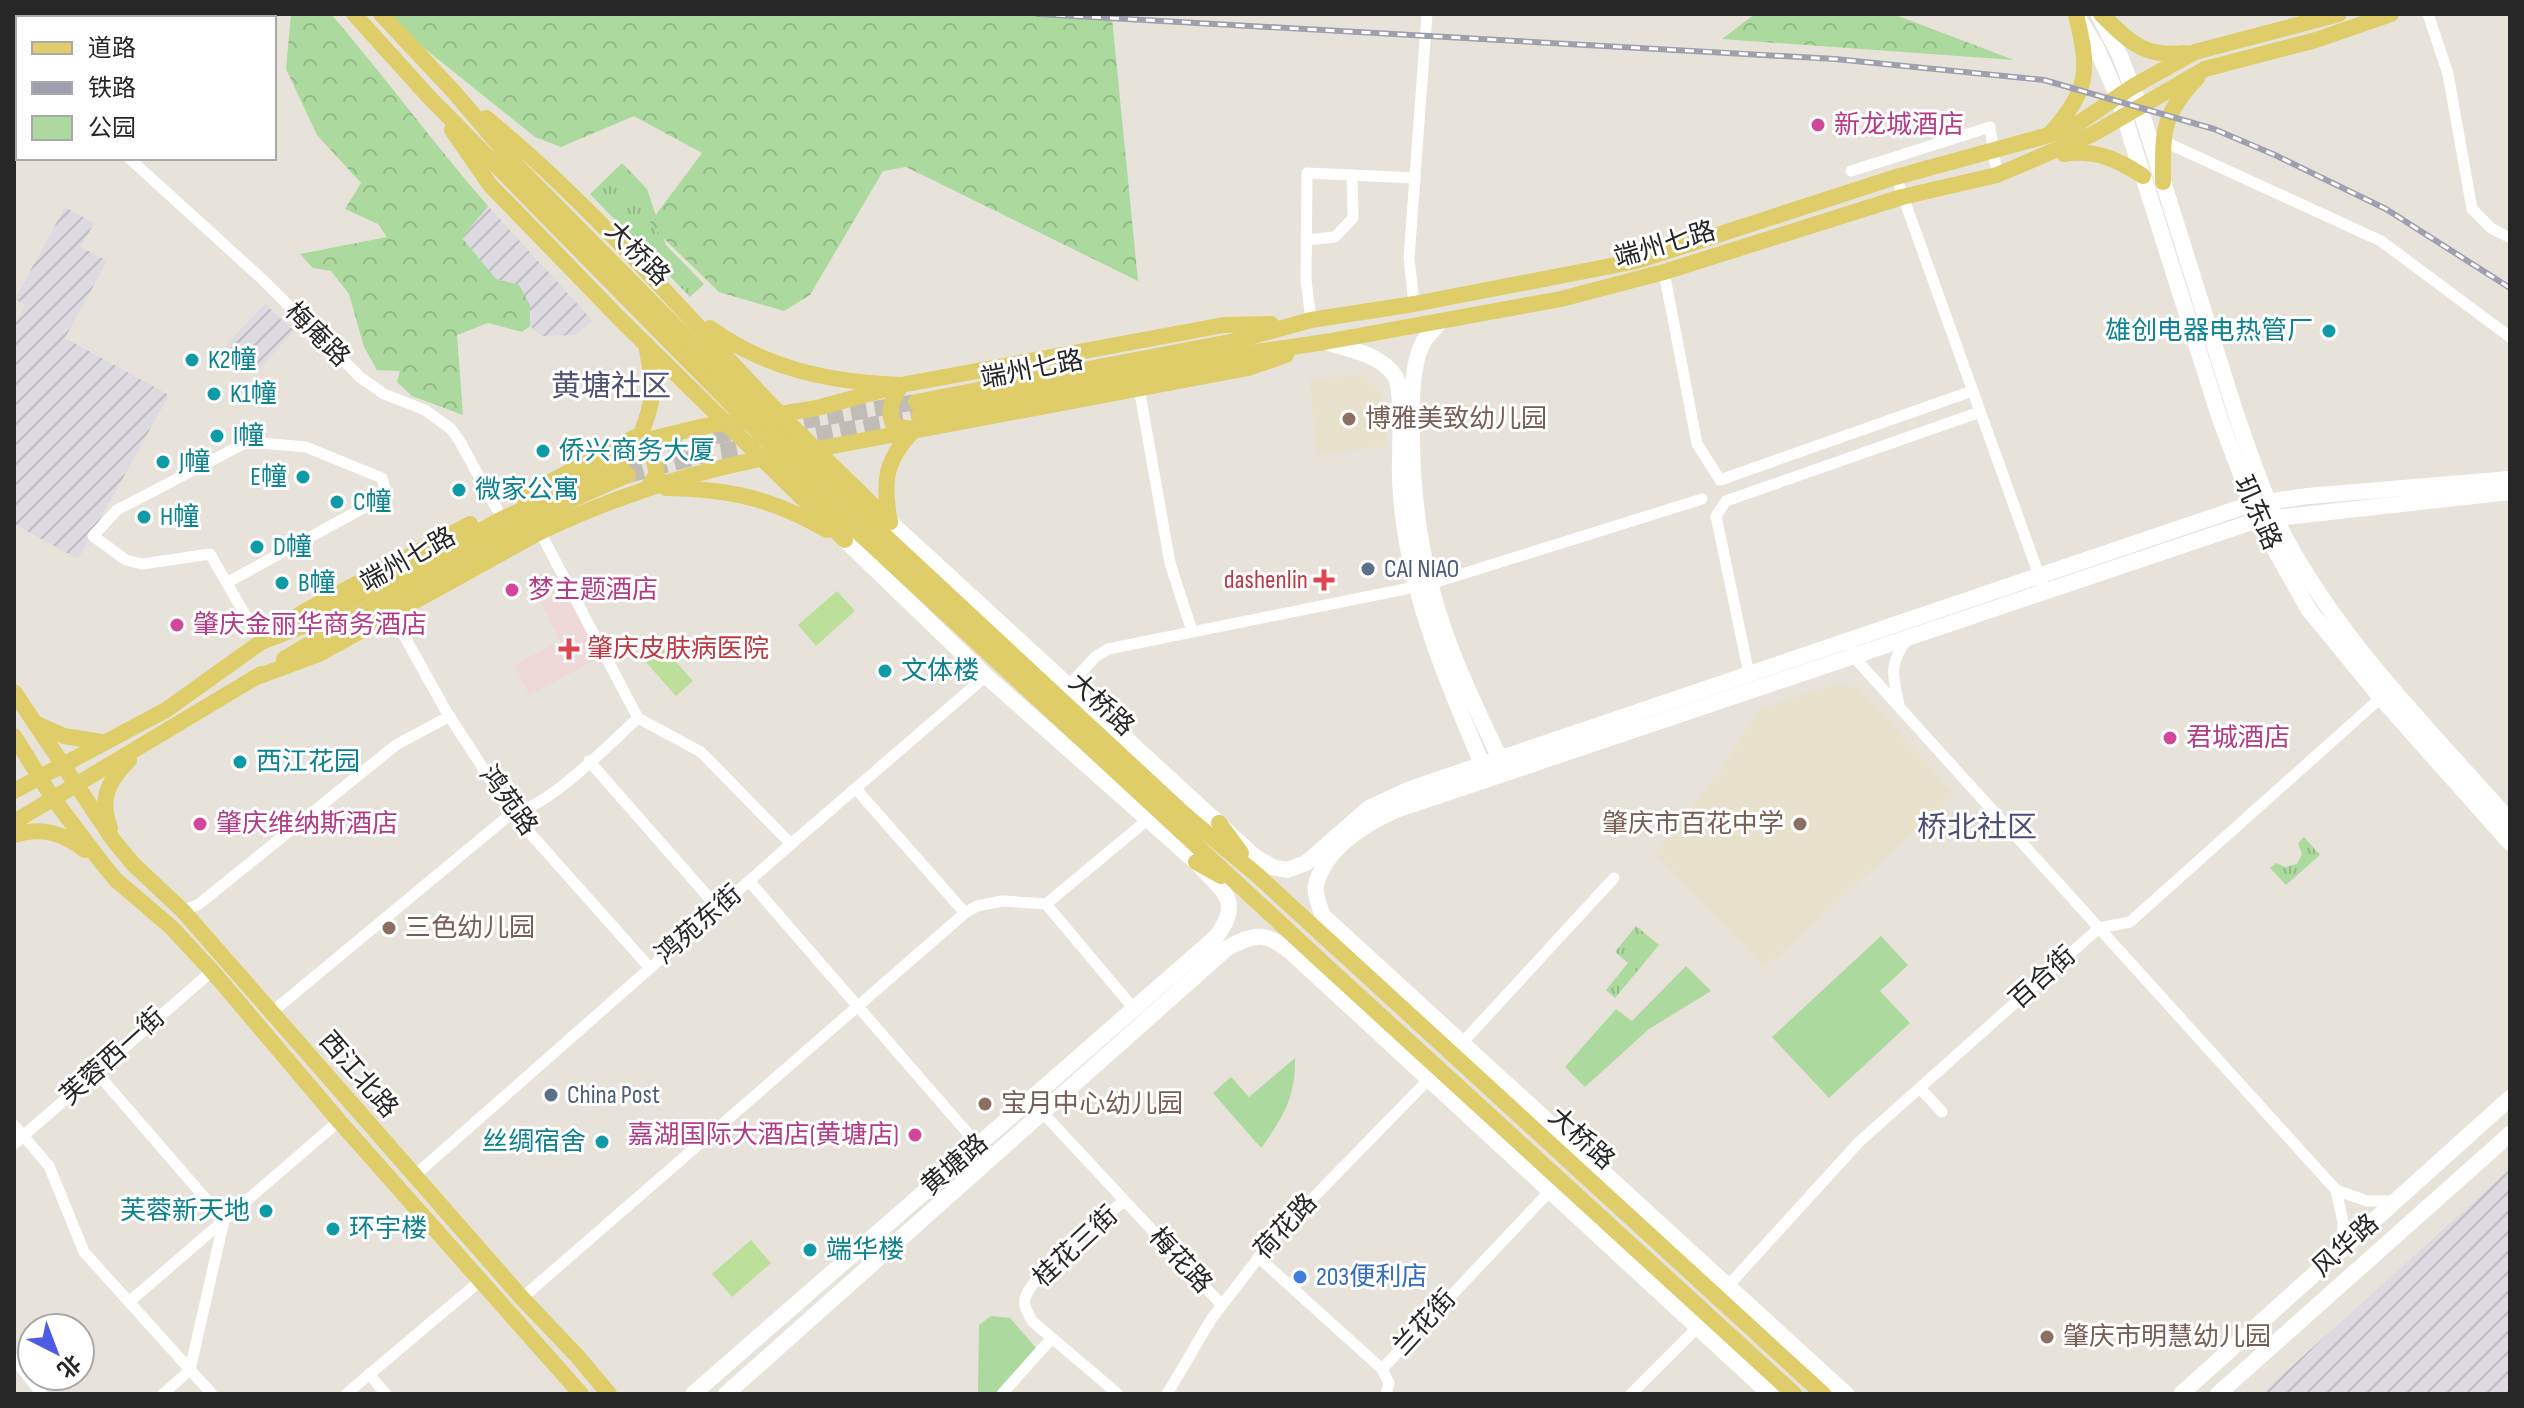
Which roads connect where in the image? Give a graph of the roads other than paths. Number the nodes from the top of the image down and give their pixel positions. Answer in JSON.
{"nodes":[{"id":1,"x":354,"y":14,"type":"edge"},
{"id":2,"x":381,"y":14,"type":"edge"},
{"id":3,"x":1427,"y":14,"type":"edge"},
{"id":4,"x":2075,"y":14,"type":"edge"},
{"id":5,"x":2100,"y":14,"type":"edge"},
{"id":6,"x":2339,"y":14,"type":"edge"},
{"id":7,"x":2391,"y":14,"type":"edge"},
{"id":8,"x":2428,"y":14,"type":"edge"},
{"id":9,"x":2195,"y":52,"type":"junction"},
{"id":10,"x":2205,"y":69,"type":"junction"},
{"id":11,"x":2132,"y":87,"type":"junction"},
{"id":12,"x":454,"y":92,"type":"junction"},
{"id":13,"x":428,"y":96,"type":"junction"},
{"id":14,"x":2118,"y":97,"type":"junction"},
{"id":15,"x":2139,"y":105,"type":"junction"},
{"id":16,"x":2124,"y":116,"type":"junction"},
{"id":17,"x":2049,"y":135,"type":"junction"},
{"id":18,"x":2163,"y":141,"type":"junction"},
{"id":19,"x":1993,"y":151,"type":"junction"},
{"id":20,"x":2043,"y":158,"type":"junction"},
{"id":21,"x":131,"y":160,"type":"edge"},
{"id":22,"x":1851,"y":171,"type":"dead end"},
{"id":23,"x":514,"y":172,"type":"junction"},
{"id":24,"x":1352,"y":175,"type":"junction"},
{"id":25,"x":1997,"y":175,"type":"junction"},
{"id":26,"x":2143,"y":176,"type":"junction"},
{"id":27,"x":1896,"y":177,"type":"junction"},
{"id":28,"x":1415,"y":178,"type":"junction"},
{"id":29,"x":2163,"y":182,"type":"junction"},
{"id":30,"x":1902,"y":197,"type":"junction"},
{"id":31,"x":2510,"y":238,"type":"edge"},
{"id":32,"x":1306,"y":240,"type":"junction"},
{"id":33,"x":1664,"y":272,"type":"junction"},
{"id":34,"x":1414,"y":304,"type":"junction"},
{"id":35,"x":683,"y":310,"type":"junction"},
{"id":36,"x":1304,"y":321,"type":"junction"},
{"id":37,"x":1440,"y":322,"type":"junction"},
{"id":38,"x":2510,"y":337,"type":"edge"},
{"id":39,"x":1325,"y":342,"type":"junction"},
{"id":40,"x":646,"y":344,"type":"junction"},
{"id":41,"x":901,"y":385,"type":"junction"},
{"id":42,"x":1139,"y":388,"type":"junction"},
{"id":43,"x":1972,"y":391,"type":"junction"},
{"id":44,"x":1980,"y":412,"type":"junction"},
{"id":45,"x":781,"y":414,"type":"junction"},
{"id":46,"x":917,"y":416,"type":"junction"},
{"id":47,"x":724,"y":423,"type":"junction"},
{"id":48,"x":817,"y":449,"type":"junction"},
{"id":49,"x":759,"y":457,"type":"junction"},
{"id":50,"x":624,"y":461,"type":"junction"},
{"id":51,"x":2510,"y":479,"type":"edge"},
{"id":52,"x":648,"y":487,"type":"junction"},
{"id":53,"x":2510,"y":492,"type":"edge"},
{"id":54,"x":1702,"y":499,"type":"dead end"},
{"id":55,"x":497,"y":509,"type":"junction"},
{"id":56,"x":2263,"y":510,"type":"junction"},
{"id":57,"x":895,"y":527,"type":"junction"},
{"id":58,"x":540,"y":532,"type":"junction"},
{"id":59,"x":845,"y":540,"type":"junction"},
{"id":60,"x":865,"y":558,"type":"junction"},
{"id":61,"x":228,"y":582,"type":"junction"},
{"id":62,"x":2042,"y":584,"type":"junction"},
{"id":63,"x":1424,"y":585,"type":"junction"},
{"id":64,"x":392,"y":614,"type":"junction"},
{"id":65,"x":1192,"y":631,"type":"junction"},
{"id":66,"x":1910,"y":637,"type":"junction"},
{"id":67,"x":261,"y":642,"type":"junction"},
{"id":68,"x":1850,"y":648,"type":"junction"},
{"id":69,"x":1749,"y":674,"type":"junction"},
{"id":70,"x":986,"y":676,"type":"junction"},
{"id":71,"x":254,"y":678,"type":"junction"},
{"id":72,"x":1069,"y":686,"type":"junction"},
{"id":73,"x":14,"y":692,"type":"edge"},
{"id":74,"x":2387,"y":693,"type":"junction"},
{"id":75,"x":1900,"y":708,"type":"junction"},
{"id":76,"x":450,"y":716,"type":"junction"},
{"id":77,"x":638,"y":718,"type":"junction"},
{"id":78,"x":36,"y":723,"type":"junction"},
{"id":79,"x":14,"y":736,"type":"edge"},
{"id":80,"x":102,"y":742,"type":"junction"},
{"id":81,"x":139,"y":749,"type":"junction"},
{"id":82,"x":589,"y":761,"type":"junction"},
{"id":83,"x":62,"y":765,"type":"junction"},
{"id":84,"x":1493,"y":766,"type":"junction"},
{"id":85,"x":40,"y":777,"type":"junction"},
{"id":86,"x":75,"y":784,"type":"junction"},
{"id":87,"x":856,"y":789,"type":"junction"},
{"id":88,"x":14,"y":791,"type":"edge"},
{"id":89,"x":52,"y":797,"type":"junction"},
{"id":90,"x":512,"y":813,"type":"junction"},
{"id":91,"x":1178,"y":818,"type":"junction"},
{"id":92,"x":1146,"y":821,"type":"junction"},
{"id":93,"x":2510,"y":821,"type":"edge"},
{"id":94,"x":14,"y":822,"type":"edge"},
{"id":95,"x":1219,"y":823,"type":"junction"},
{"id":96,"x":14,"y":835,"type":"edge"},
{"id":97,"x":114,"y":841,"type":"junction"},
{"id":98,"x":2510,"y":843,"type":"edge"},
{"id":99,"x":791,"y":844,"type":"junction"},
{"id":100,"x":1196,"y":862,"type":"junction"},
{"id":101,"x":102,"y":863,"type":"junction"},
{"id":102,"x":133,"y":864,"type":"junction"},
{"id":103,"x":1256,"y":874,"type":"junction"},
{"id":104,"x":1614,"y":878,"type":"dead end"},
{"id":105,"x":116,"y":880,"type":"junction"},
{"id":106,"x":749,"y":881,"type":"junction"},
{"id":107,"x":1244,"y":888,"type":"junction"},
{"id":108,"x":1046,"y":904,"type":"junction"},
{"id":109,"x":718,"y":908,"type":"junction"},
{"id":110,"x":183,"y":911,"type":"junction"},
{"id":111,"x":965,"y":913,"type":"junction"},
{"id":112,"x":2099,"y":928,"type":"junction"},
{"id":113,"x":1318,"y":930,"type":"junction"},
{"id":114,"x":1221,"y":943,"type":"junction"},
{"id":115,"x":1292,"y":953,"type":"junction"},
{"id":116,"x":1321,"y":961,"type":"junction"},
{"id":117,"x":650,"y":968,"type":"junction"},
{"id":118,"x":212,"y":971,"type":"junction"},
{"id":119,"x":1382,"y":971,"type":"junction"},
{"id":120,"x":858,"y":1006,"type":"junction"},
{"id":121,"x":1134,"y":1009,"type":"junction"},
{"id":122,"x":272,"y":1012,"type":"junction"},
{"id":123,"x":1463,"y":1042,"type":"junction"},
{"id":124,"x":97,"y":1073,"type":"junction"},
{"id":125,"x":1429,"y":1079,"type":"junction"},
{"id":126,"x":1459,"y":1088,"type":"junction"},
{"id":127,"x":1920,"y":1088,"type":"junction"},
{"id":128,"x":2510,"y":1098,"type":"edge"},
{"id":129,"x":1042,"y":1112,"type":"junction"},
{"id":130,"x":1942,"y":1112,"type":"dead end"},
{"id":131,"x":339,"y":1121,"type":"junction"},
{"id":132,"x":14,"y":1125,"type":"edge"},
{"id":133,"x":2510,"y":1134,"type":"edge"},
{"id":134,"x":19,"y":1140,"type":"edge"},
{"id":135,"x":1495,"y":1140,"type":"junction"},
{"id":136,"x":978,"y":1145,"type":"junction"},
{"id":137,"x":414,"y":1176,"type":"junction"},
{"id":138,"x":2336,"y":1190,"type":"junction"},
{"id":139,"x":1550,"y":1191,"type":"junction"},
{"id":140,"x":1124,"y":1201,"type":"junction"},
{"id":141,"x":2396,"y":1201,"type":"junction"},
{"id":142,"x":224,"y":1220,"type":"junction"},
{"id":143,"x":1659,"y":1223,"type":"junction"},
{"id":144,"x":2342,"y":1250,"type":"junction"},
{"id":145,"x":1258,"y":1257,"type":"junction"},
{"id":146,"x":480,"y":1281,"type":"junction"},
{"id":147,"x":1701,"y":1281,"type":"junction"},
{"id":148,"x":1727,"y":1287,"type":"junction"},
{"id":149,"x":522,"y":1298,"type":"junction"},
{"id":150,"x":129,"y":1302,"type":"junction"},
{"id":151,"x":1221,"y":1304,"type":"junction"},
{"id":152,"x":1698,"y":1327,"type":"junction"},
{"id":153,"x":1051,"y":1339,"type":"junction"},
{"id":154,"x":578,"y":1357,"type":"junction"},
{"id":155,"x":14,"y":1359,"type":"edge"},
{"id":156,"x":1382,"y":1369,"type":"junction"},
{"id":157,"x":190,"y":1370,"type":"junction"},
{"id":158,"x":561,"y":1372,"type":"junction"},
{"id":159,"x":369,"y":1374,"type":"junction"},
{"id":160,"x":1802,"y":1375,"type":"junction"},
{"id":161,"x":1782,"y":1390,"type":"edge"},
{"id":162,"x":609,"y":1393,"type":"edge"},
{"id":163,"x":42,"y":1394,"type":"edge"},
{"id":164,"x":163,"y":1394,"type":"edge"},
{"id":165,"x":212,"y":1394,"type":"edge"},
{"id":166,"x":346,"y":1394,"type":"edge"},
{"id":167,"x":386,"y":1394,"type":"edge"},
{"id":168,"x":581,"y":1394,"type":"edge"},
{"id":169,"x":693,"y":1394,"type":"edge"},
{"id":170,"x":726,"y":1394,"type":"edge"},
{"id":171,"x":1002,"y":1394,"type":"edge"},
{"id":172,"x":1118,"y":1394,"type":"edge"},
{"id":173,"x":1167,"y":1394,"type":"edge"},
{"id":174,"x":1386,"y":1394,"type":"edge"},
{"id":175,"x":1631,"y":1394,"type":"edge"},
{"id":176,"x":1823,"y":1394,"type":"edge"},
{"id":177,"x":1834,"y":1394,"type":"edge"},
{"id":178,"x":1846,"y":1394,"type":"edge"},
{"id":179,"x":2181,"y":1394,"type":"edge"},
{"id":180,"x":2218,"y":1394,"type":"edge"}],
"edges":[{"from":1,"to":13,"type":"main road","name":"大桥路"},
{"from":2,"to":12,"type":"main road","name":"大桥路"},
{"from":3,"to":28,"type":"street"},
{"from":4,"to":14,"type":"street","name":"玑东路"},
{"from":4,"to":17,"type":"main road"},
{"from":5,"to":9,"type":"main road"},
{"from":5,"to":11,"type":"street","name":"玑东路"},
{"from":6,"to":9,"type":"main road","name":"端州七路"},
{"from":7,"to":10,"type":"main road","name":"端州七路"},
{"from":8,"to":31,"type":"street"},
{"from":9,"to":11,"type":"main road","name":"端州七路"},
{"from":10,"to":15,"type":"main road","name":"端州七路"},
{"from":10,"to":18,"type":"main road"},
{"from":11,"to":14,"type":"main road","name":"端州七路"},
{"from":11,"to":15,"type":"street","name":"玑东路"},
{"from":12,"to":23,"type":"main road","name":"大桥路"},
{"from":12,"to":35,"type":"main road"},
{"from":13,"to":23,"type":"main road","name":"大桥路"},
{"from":13,"to":40,"type":"main road"},
{"from":14,"to":16,"type":"street","name":"玑东路"},
{"from":14,"to":17,"type":"main road","name":"端州七路"},
{"from":15,"to":16,"type":"main road","name":"端州七路"},
{"from":15,"to":29,"type":"street","name":"玑东路"},
{"from":16,"to":20,"type":"main road","name":"端州七路"},
{"from":16,"to":26,"type":"street","name":"玑东路"},
{"from":17,"to":19,"type":"main road","name":"端州七路"},
{"from":18,"to":29,"type":"main road"},
{"from":18,"to":38,"type":"street"},
{"from":19,"to":22,"type":"street"},
{"from":19,"to":25,"type":"street"},
{"from":19,"to":27,"type":"main road","name":"端州七路"},
{"from":20,"to":25,"type":"main road","name":"端州七路"},
{"from":20,"to":26,"type":"main road"},
{"from":21,"to":55,"type":"street","name":"梅庵路"},
{"from":23,"to":91,"type":"main road","name":"大桥路"},
{"from":24,"to":28,"type":"street"},
{"from":24,"to":32,"type":"street"},
{"from":24,"to":32,"type":"street"},
{"from":25,"to":30,"type":"main road","name":"端州七路"},
{"from":26,"to":56,"type":"street","name":"玑东路"},
{"from":27,"to":30,"type":"street"},
{"from":27,"to":34,"type":"main road","name":"端州七路"},
{"from":28,"to":34,"type":"street"},
{"from":29,"to":56,"type":"street","name":"玑东路"},
{"from":30,"to":33,"type":"main road","name":"端州七路"},
{"from":30,"to":43,"type":"street"},
{"from":32,"to":36,"type":"street"},
{"from":33,"to":37,"type":"main road","name":"端州七路"},
{"from":33,"to":43,"type":"street"},
{"from":34,"to":36,"type":"main road","name":"端州七路"},
{"from":35,"to":40,"type":"main road"},
{"from":35,"to":41,"type":"main road"},
{"from":35,"to":45,"type":"main road"},
{"from":36,"to":41,"type":"main road"},
{"from":36,"to":46,"type":"main road","name":"端州七路"},
{"from":37,"to":39,"type":"main road","name":"端州七路"},
{"from":37,"to":63,"type":"street"},
{"from":39,"to":42,"type":"main road"},
{"from":39,"to":46,"type":"main road","name":"端州七路"},
{"from":39,"to":63,"type":"street"},
{"from":40,"to":47,"type":"main road"},
{"from":40,"to":50,"type":"main road"},
{"from":41,"to":45,"type":"main road"},
{"from":41,"to":46,"type":"main road"},
{"from":42,"to":46,"type":"main road"},
{"from":42,"to":65,"type":"street"},
{"from":43,"to":44,"type":"street"},
{"from":44,"to":62,"type":"street"},
{"from":44,"to":69,"type":"street"},
{"from":45,"to":47,"type":"main road"},
{"from":45,"to":48,"type":"main road"},
{"from":46,"to":48,"type":"main road"},
{"from":46,"to":57,"type":"main road"},
{"from":47,"to":49,"type":"main road"},
{"from":47,"to":50,"type":"main road"},
{"from":48,"to":49,"type":"main road"},
{"from":48,"to":57,"type":"main road"},
{"from":49,"to":52,"type":"main road"},
{"from":49,"to":59,"type":"main road"},
{"from":50,"to":52,"type":"main road"},
{"from":50,"to":55,"type":"main road"},
{"from":50,"to":67,"type":"main road","name":"端州七路"},
{"from":50,"to":71,"type":"main road","name":"端州七路"},
{"from":51,"to":56,"type":"street"},
{"from":52,"to":58,"type":"main road"},
{"from":52,"to":59,"type":"main road"},
{"from":53,"to":56,"type":"street"},
{"from":54,"to":63,"type":"street"},
{"from":55,"to":67,"type":"main road"},
{"from":56,"to":62,"type":"street"},
{"from":56,"to":74,"type":"street","name":"玑东路"},
{"from":57,"to":60,"type":"street"},
{"from":57,"to":72,"type":"street"},
{"from":58,"to":64,"type":"main road"},
{"from":58,"to":77,"type":"street"},
{"from":59,"to":60,"type":"street"},
{"from":60,"to":70,"type":"street"},
{"from":61,"to":61,"type":"street"},
{"from":61,"to":67,"type":"street"},
{"from":62,"to":66,"type":"street"},
{"from":62,"to":68,"type":"street"},
{"from":63,"to":65,"type":"street"},
{"from":63,"to":84,"type":"street"},
{"from":64,"to":71,"type":"main road"},
{"from":64,"to":76,"type":"street","name":"鸿苑路"},
{"from":65,"to":72,"type":"street"},
{"from":66,"to":68,"type":"street"},
{"from":66,"to":75,"type":"street"},
{"from":67,"to":80,"type":"main road","name":"端州七路"},
{"from":68,"to":69,"type":"street"},
{"from":68,"to":75,"type":"street"},
{"from":68,"to":84,"type":"street"},
{"from":69,"to":84,"type":"street"},
{"from":70,"to":87,"type":"street","name":"鸿苑东街"},
{"from":70,"to":92,"type":"street"},
{"from":71,"to":81,"type":"main road","name":"端州七路"},
{"from":72,"to":95,"type":"street"},
{"from":73,"to":78,"type":"main road","name":"西江北路"},
{"from":74,"to":93,"type":"street","name":"玑东路"},
{"from":74,"to":98,"type":"street","name":"玑东路"},
{"from":74,"to":112,"type":"street","name":"百合街"},
{"from":75,"to":112,"type":"street"},
{"from":76,"to":90,"type":"street","name":"鸿苑路"},
{"from":76,"to":110,"type":"street"},
{"from":77,"to":82,"type":"street"},
{"from":77,"to":99,"type":"street"},
{"from":78,"to":80,"type":"main road"},
{"from":78,"to":83,"type":"main road","name":"西江北路"},
{"from":79,"to":85,"type":"main road","name":"西江北路"},
{"from":80,"to":83,"type":"main road","name":"端州七路"},
{"from":81,"to":86,"type":"main road","name":"端州七路"},
{"from":81,"to":97,"type":"main road"},
{"from":82,"to":90,"type":"street"},
{"from":82,"to":109,"type":"street"},
{"from":83,"to":85,"type":"main road","name":"端州七路"},
{"from":83,"to":86,"type":"main road","name":"西江北路"},
{"from":84,"to":95,"type":"street"},
{"from":84,"to":119,"type":"street"},
{"from":85,"to":88,"type":"main road","name":"端州七路"},
{"from":85,"to":89,"type":"main road","name":"西江北路"},
{"from":86,"to":89,"type":"main road","name":"端州七路"},
{"from":86,"to":97,"type":"main road","name":"西江北路"},
{"from":87,"to":99,"type":"street","name":"鸿苑东街"},
{"from":87,"to":111,"type":"street"},
{"from":89,"to":94,"type":"main road","name":"端州七路"},
{"from":89,"to":101,"type":"main road","name":"西江北路"},
{"from":90,"to":117,"type":"street","name":"鸿苑路"},
{"from":90,"to":122,"type":"street"},
{"from":91,"to":103,"type":"main road","name":"大桥路"},
{"from":91,"to":107,"type":"main road","name":"大桥路"},
{"from":92,"to":100,"type":"street"},
{"from":92,"to":108,"type":"street"},
{"from":95,"to":103,"type":"main road"},
{"from":96,"to":101,"type":"main road"},
{"from":97,"to":102,"type":"main road","name":"西江北路"},
{"from":99,"to":106,"type":"street","name":"鸿苑东街"},
{"from":100,"to":107,"type":"main road"},
{"from":100,"to":114,"type":"street"},
{"from":101,"to":105,"type":"main road","name":"西江北路"},
{"from":102,"to":105,"type":"main road"},
{"from":102,"to":110,"type":"main road","name":"西江北路"},
{"from":103,"to":113,"type":"main road","name":"大桥路"},
{"from":104,"to":123,"type":"street"},
{"from":105,"to":118,"type":"main road","name":"西江北路"},
{"from":106,"to":109,"type":"street","name":"鸿苑东街"},
{"from":106,"to":120,"type":"street"},
{"from":107,"to":116,"type":"main road","name":"大桥路"},
{"from":108,"to":111,"type":"street"},
{"from":108,"to":121,"type":"street"},
{"from":109,"to":117,"type":"street","name":"鸿苑东街"},
{"from":110,"to":122,"type":"main road","name":"西江北路"},
{"from":111,"to":120,"type":"street"},
{"from":112,"to":127,"type":"street","name":"百合街"},
{"from":112,"to":138,"type":"street"},
{"from":113,"to":119,"type":"street"},
{"from":113,"to":147,"type":"main road","name":"大桥路"},
{"from":114,"to":115,"type":"street"},
{"from":114,"to":121,"type":"street","name":"黄塘路"},
{"from":114,"to":129,"type":"street","name":"黄塘路"},
{"from":115,"to":116,"type":"street"},
{"from":115,"to":125,"type":"street"},
{"from":116,"to":126,"type":"main road","name":"大桥路"},
{"from":117,"to":137,"type":"street","name":"鸿苑东街"},
{"from":118,"to":124,"type":"street","name":"芙蓉西一街"},
{"from":118,"to":131,"type":"main road","name":"西江北路"},
{"from":119,"to":123,"type":"street"},
{"from":120,"to":136,"type":"street"},
{"from":120,"to":149,"type":"street"},
{"from":121,"to":136,"type":"street","name":"黄塘路"},
{"from":122,"to":137,"type":"main road","name":"西江北路"},
{"from":123,"to":143,"type":"street"},
{"from":124,"to":134,"type":"street","name":"芙蓉西一街"},
{"from":124,"to":142,"type":"street"},
{"from":125,"to":135,"type":"street"},
{"from":125,"to":145,"type":"street","name":"荷花路"},
{"from":126,"to":135,"type":"street"},
{"from":126,"to":161,"type":"main road","name":"大桥路"},
{"from":127,"to":130,"type":"street"},
{"from":127,"to":148,"type":"street","name":"百合街"},
{"from":128,"to":141,"type":"street","name":"风华路"},
{"from":129,"to":140,"type":"street","name":"梅花路"},
{"from":129,"to":170,"type":"street","name":"黄塘路"},
{"from":131,"to":142,"type":"street"},
{"from":131,"to":146,"type":"main road","name":"西江北路"},
{"from":132,"to":134,"type":"street"},
{"from":133,"to":180,"type":"street","name":"风华路"},
{"from":134,"to":150,"type":"street"},
{"from":135,"to":139,"type":"street"},
{"from":136,"to":169,"type":"street","name":"黄塘路"},
{"from":137,"to":149,"type":"main road","name":"西江北路"},
{"from":138,"to":141,"type":"street"},
{"from":138,"to":144,"type":"street"},
{"from":139,"to":152,"type":"street"},
{"from":139,"to":156,"type":"street","name":"兰花街"},
{"from":140,"to":151,"type":"street","name":"梅花路"},
{"from":140,"to":153,"type":"street","name":"桂花三街"},
{"from":141,"to":144,"type":"street","name":"风华路"},
{"from":142,"to":150,"type":"street"},
{"from":142,"to":157,"type":"street"},
{"from":143,"to":147,"type":"street"},
{"from":143,"to":148,"type":"street"},
{"from":144,"to":179,"type":"street","name":"风华路"},
{"from":145,"to":151,"type":"street","name":"荷花路"},
{"from":145,"to":156,"type":"street","name":"兰花街"},
{"from":146,"to":158,"type":"main road","name":"西江北路"},
{"from":146,"to":159,"type":"street"},
{"from":147,"to":160,"type":"main road","name":"大桥路"},
{"from":148,"to":178,"type":"street"},
{"from":149,"to":154,"type":"main road","name":"西江北路"},
{"from":150,"to":157,"type":"street"},
{"from":151,"to":173,"type":"street","name":"荷花路"},
{"from":152,"to":161,"type":"street"},
{"from":152,"to":175,"type":"street"},
{"from":153,"to":171,"type":"street"},
{"from":153,"to":172,"type":"street","name":"桂花三街"},
{"from":154,"to":158,"type":"main road"},
{"from":154,"to":162,"type":"main road","name":"西江北路"},
{"from":155,"to":163,"type":"street"},
{"from":156,"to":174,"type":"street"},
{"from":157,"to":164,"type":"street"},
{"from":157,"to":165,"type":"street"},
{"from":158,"to":168,"type":"main road","name":"西江北路"},
{"from":159,"to":166,"type":"street"},
{"from":159,"to":167,"type":"street"},
{"from":160,"to":176,"type":"main road","name":"大桥路"},
{"from":160,"to":177,"type":"street"}]}
